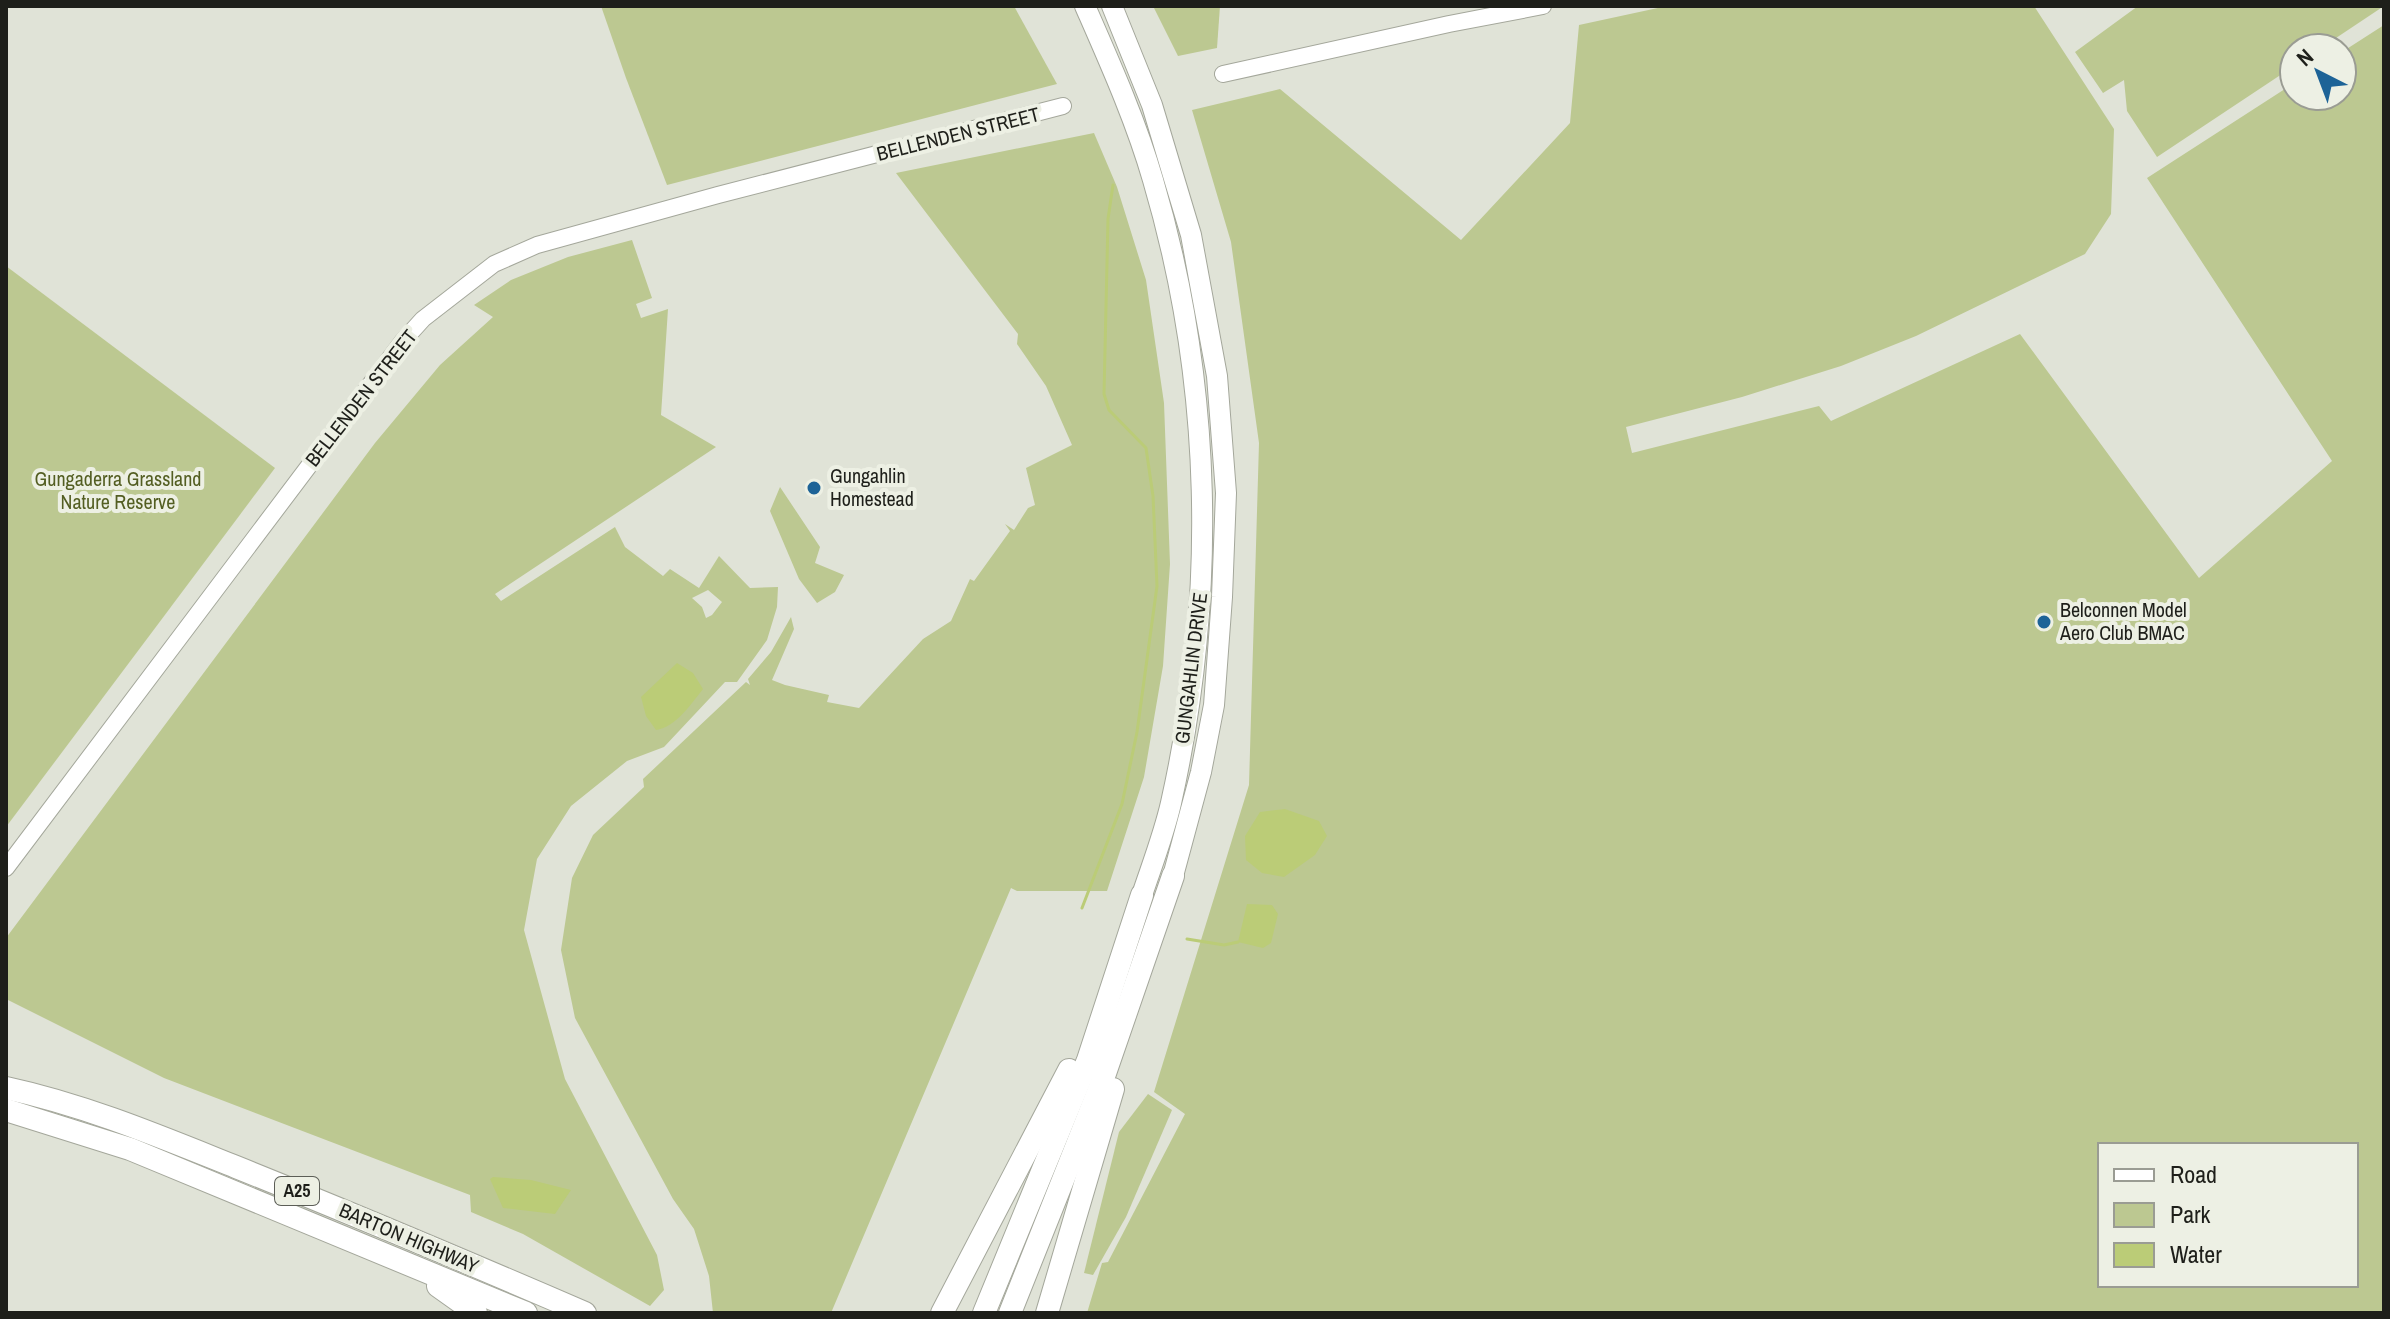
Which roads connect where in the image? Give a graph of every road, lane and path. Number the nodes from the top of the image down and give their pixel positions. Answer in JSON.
{"nodes":[{"id":1,"x":1085,"y":6,"type":"edge"},
{"id":2,"x":1112,"y":6,"type":"edge"},
{"id":3,"x":1543,"y":6,"type":"edge"},
{"id":4,"x":1223,"y":74,"type":"dead end"},
{"id":5,"x":1063,"y":106,"type":"dead end"},
{"id":6,"x":6,"y":868,"type":"edge"},
{"id":7,"x":1173,"y":876,"type":"junction"},
{"id":8,"x":1142,"y":895,"type":"joint"},
{"id":9,"x":1129,"y":936,"type":"junction"},
{"id":10,"x":6,"y":1088,"type":"edge"},
{"id":11,"x":6,"y":1110,"type":"edge"},
{"id":12,"x":263,"y":1204,"type":"junction"},
{"id":13,"x":476,"y":1313,"type":"edge"},
{"id":14,"x":526,"y":1313,"type":"edge"},
{"id":15,"x":585,"y":1313,"type":"edge"},
{"id":16,"x":942,"y":1313,"type":"edge"},
{"id":17,"x":984,"y":1313,"type":"edge"},
{"id":18,"x":1010,"y":1313,"type":"edge"},
{"id":19,"x":1047,"y":1313,"type":"edge"}],
"edges":[{"from":1,"to":8,"type":"main road","name":"GUNGAHLIN DRIVE"},
{"from":2,"to":7,"type":"main road","name":"GUNGAHLIN DRIVE"},
{"from":3,"to":4,"type":"street"},
{"from":5,"to":6,"type":"street","name":"BELLENDEN STREET"},
{"from":7,"to":18,"type":"highway","name":"GUNGAHLIN DRIVE"},
{"from":7,"to":19,"type":"highway"},
{"from":8,"to":9,"type":"highway","name":"GUNGAHLIN DRIVE"},
{"from":9,"to":16,"type":"highway"},
{"from":9,"to":17,"type":"highway","name":"GUNGAHLIN DRIVE"},
{"from":10,"to":15,"type":"highway","name":"BARTON HIGHWAY","number":"A25"},
{"from":11,"to":12,"type":"highway","name":"BARTON HIGHWAY","number":"A25"},
{"from":12,"to":13,"type":"highway"},
{"from":12,"to":14,"type":"highway","name":"BARTON HIGHWAY","number":"A25"}]}
